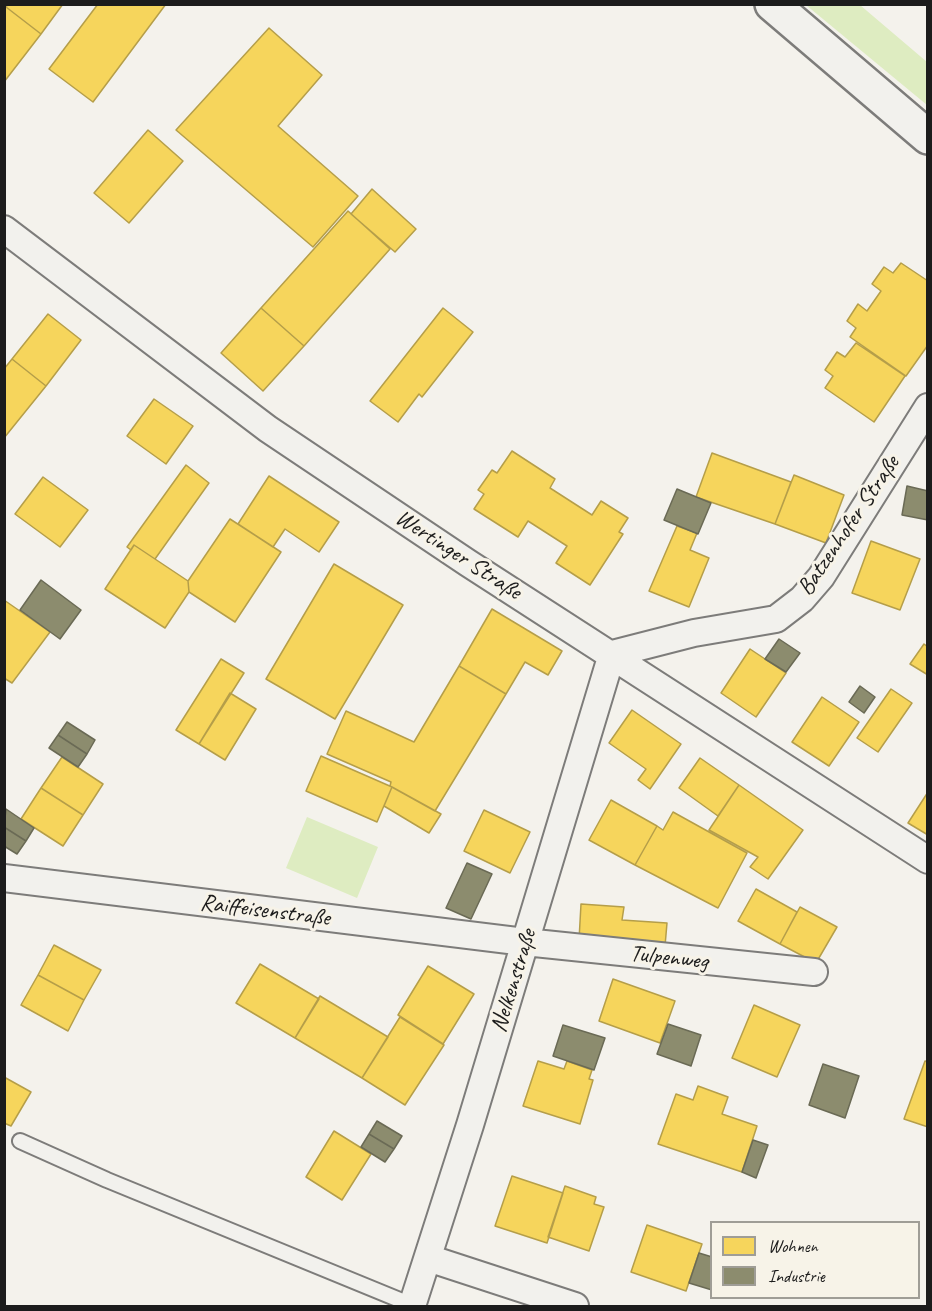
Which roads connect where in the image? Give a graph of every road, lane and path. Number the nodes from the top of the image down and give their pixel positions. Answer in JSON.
{"nodes":[{"id":1,"x":772,"y":4,"type":"edge"},
{"id":2,"x":927,"y":136,"type":"edge"},
{"id":3,"x":4,"y":229,"type":"edge"},
{"id":4,"x":927,"y":407,"type":"edge"},
{"id":5,"x":612,"y":654,"type":"junction"},
{"id":6,"x":927,"y":860,"type":"edge"},
{"id":7,"x":4,"y":878,"type":"edge"},
{"id":8,"x":525,"y":942,"type":"junction"},
{"id":9,"x":814,"y":972,"type":"dead end"},
{"id":10,"x":20,"y":1141,"type":"dead end"},
{"id":11,"x":428,"y":1258,"type":"junction"},
{"id":12,"x":412,"y":1306,"type":"edge"},
{"id":13,"x":574,"y":1306,"type":"edge"}],
"edges":[{"from":1,"to":2,"type":"main road"},
{"from":3,"to":5,"type":"street","name":"Wertinger Straße"},
{"from":4,"to":5,"type":"street","name":"Batzenhofer Straße"},
{"from":5,"to":6,"type":"street","name":"Wertinger Straße"},
{"from":5,"to":8,"type":"street","name":"Nelkenstraße"},
{"from":7,"to":8,"type":"street","name":"Raiffeisenstraße"},
{"from":8,"to":9,"type":"street","name":"Tulpenweg"},
{"from":8,"to":11,"type":"street","name":"Nelkenstraße"},
{"from":10,"to":12,"type":"lane"},
{"from":11,"to":12,"type":"street","name":"Nelkenstraße"},
{"from":11,"to":13,"type":"street"}]}
